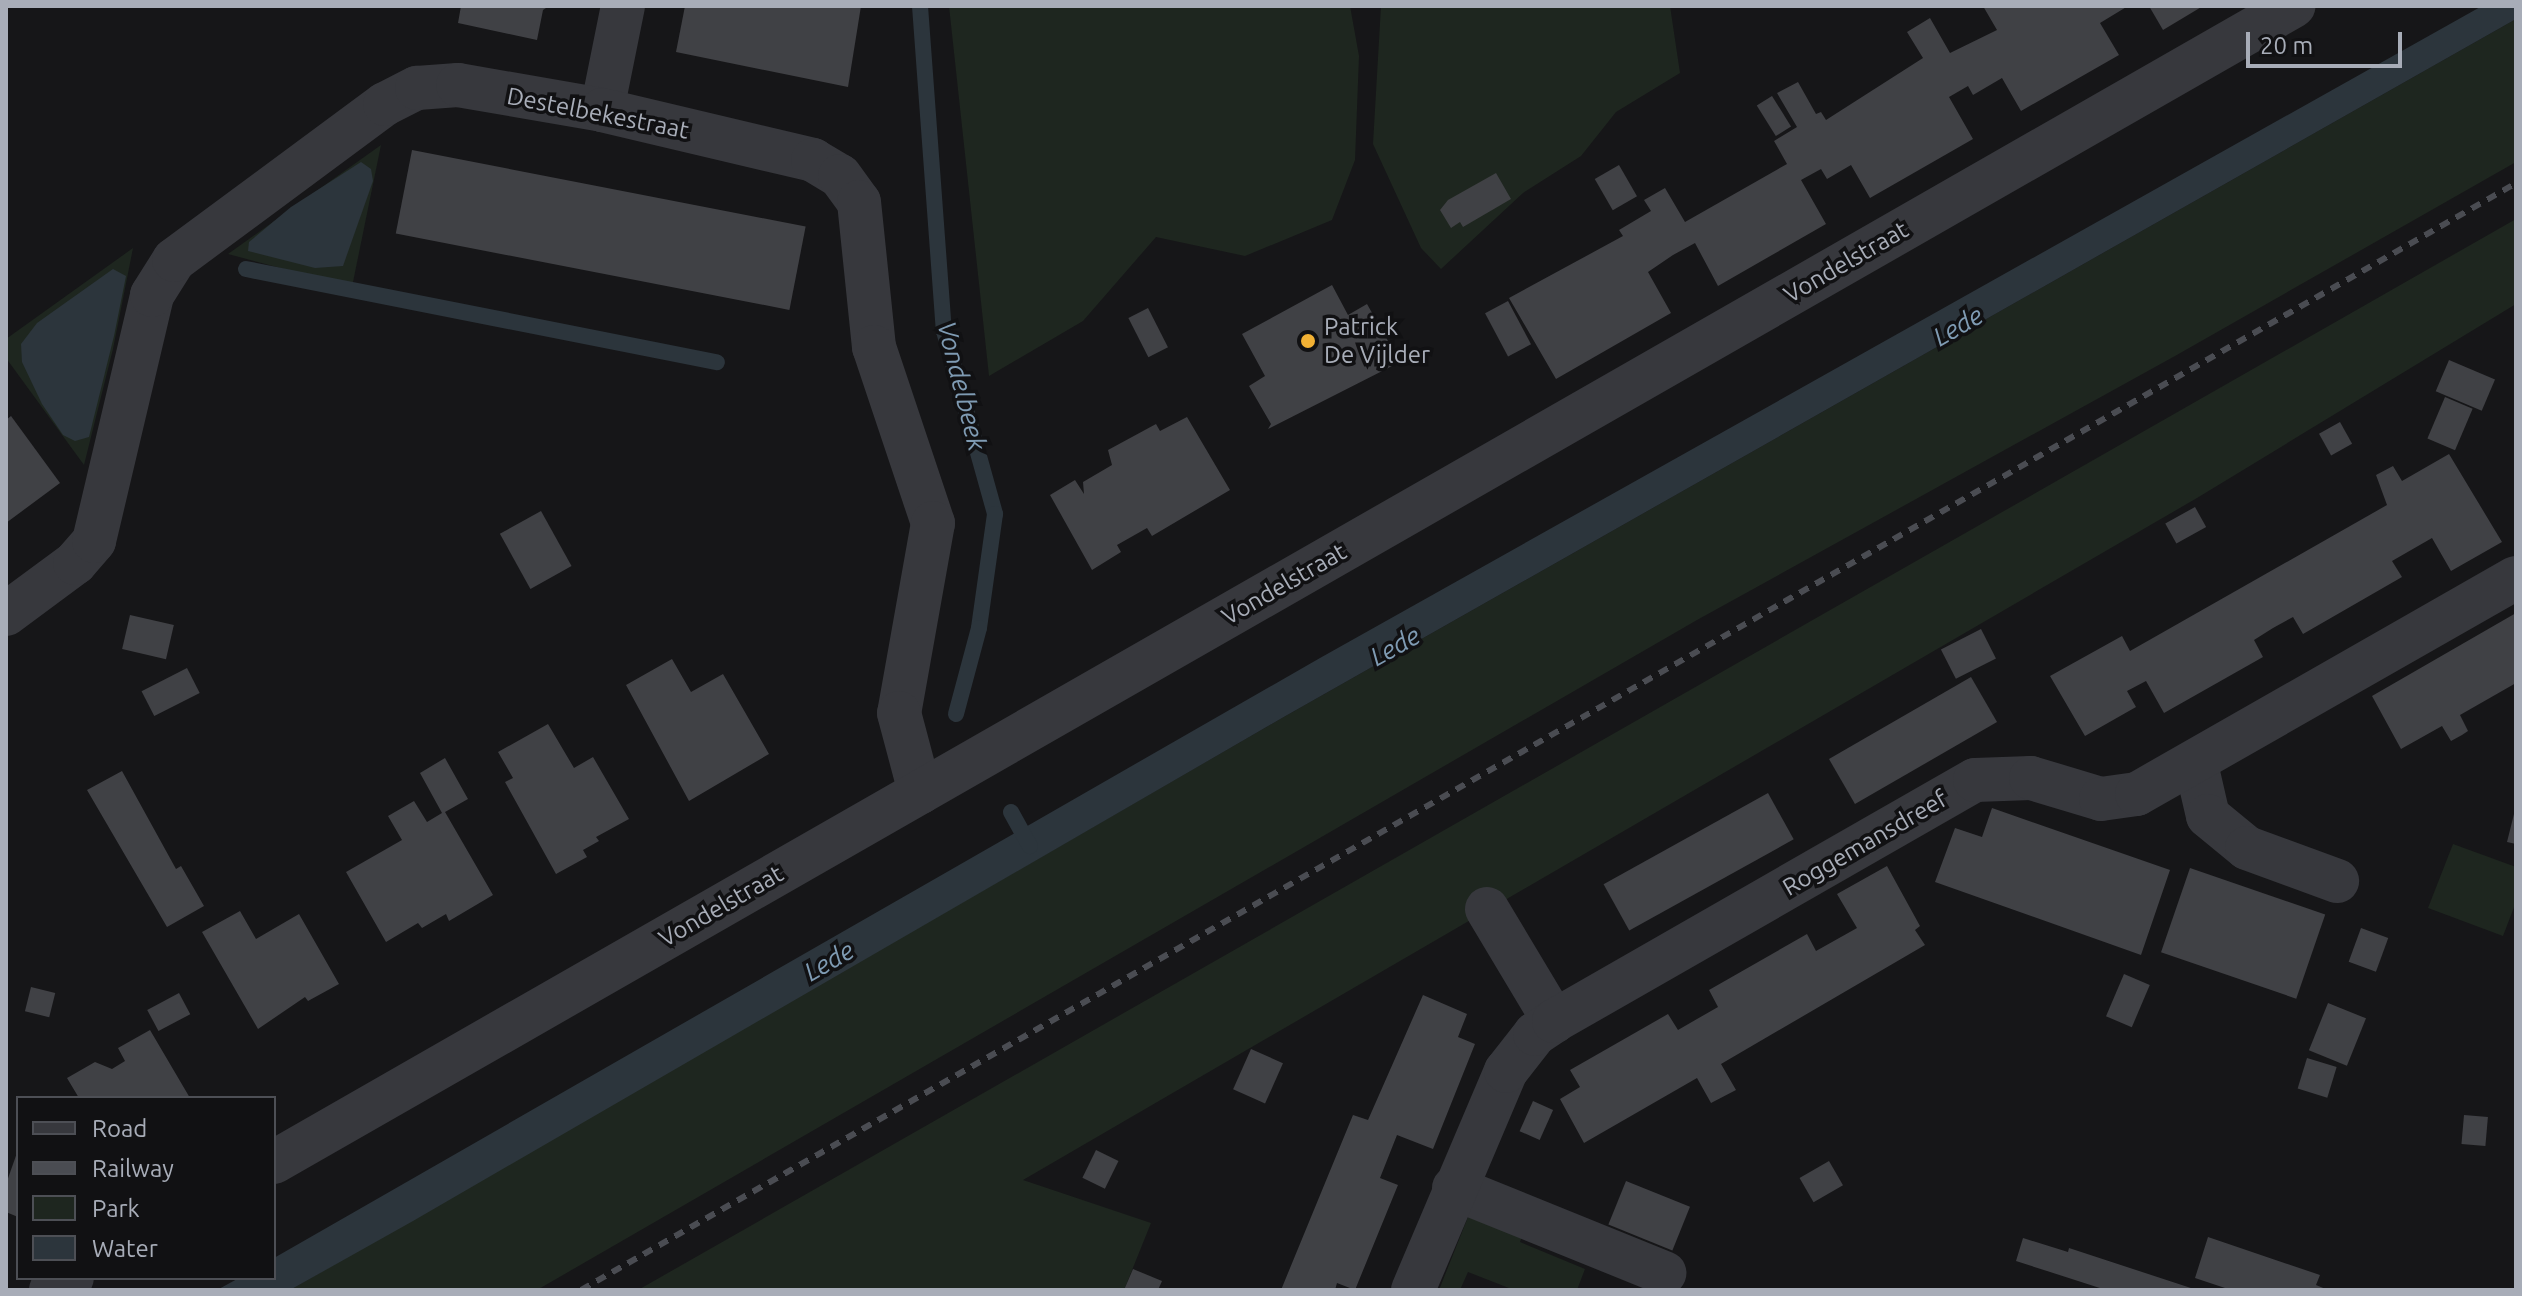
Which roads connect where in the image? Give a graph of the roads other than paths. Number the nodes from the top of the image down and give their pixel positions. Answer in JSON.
{"nodes":[{"id":1,"x":623,"y":6,"type":"edge"},
{"id":2,"x":2293,"y":6,"type":"edge"},
{"id":3,"x":602,"y":110,"type":"junction"},
{"id":4,"x":2516,"y":578,"type":"edge"},
{"id":5,"x":6,"y":614,"type":"edge"},
{"id":6,"x":2196,"y":764,"type":"junction"},
{"id":7,"x":920,"y":792,"type":"junction"},
{"id":8,"x":2337,"y":881,"type":"dead end"},
{"id":9,"x":1487,"y":909,"type":"dead end"},
{"id":10,"x":1554,"y":1021,"type":"junction"},
{"id":11,"x":276,"y":1161,"type":"edge"},
{"id":12,"x":1454,"y":1188,"type":"junction"},
{"id":13,"x":1664,"y":1273,"type":"dead end"},
{"id":14,"x":68,"y":1280,"type":"edge"},
{"id":15,"x":51,"y":1290,"type":"edge"},
{"id":16,"x":1413,"y":1290,"type":"edge"}],
"edges":[{"from":1,"to":3,"type":"street"},
{"from":2,"to":7,"type":"street","name":"Vondelstraat"},
{"from":3,"to":5,"type":"street","name":"Destelbekestraat"},
{"from":3,"to":7,"type":"street","name":"Destelbekestraat"},
{"from":4,"to":6,"type":"street","name":"Roggemansdreef"},
{"from":6,"to":8,"type":"street"},
{"from":6,"to":10,"type":"street","name":"Roggemansdreef"},
{"from":7,"to":11,"type":"street","name":"Vondelstraat"},
{"from":9,"to":10,"type":"street"},
{"from":10,"to":12,"type":"street","name":"Roggemansdreef"},
{"from":12,"to":13,"type":"street"},
{"from":12,"to":16,"type":"street","name":"Roggemansdreef"},
{"from":14,"to":15,"type":"street"}]}
